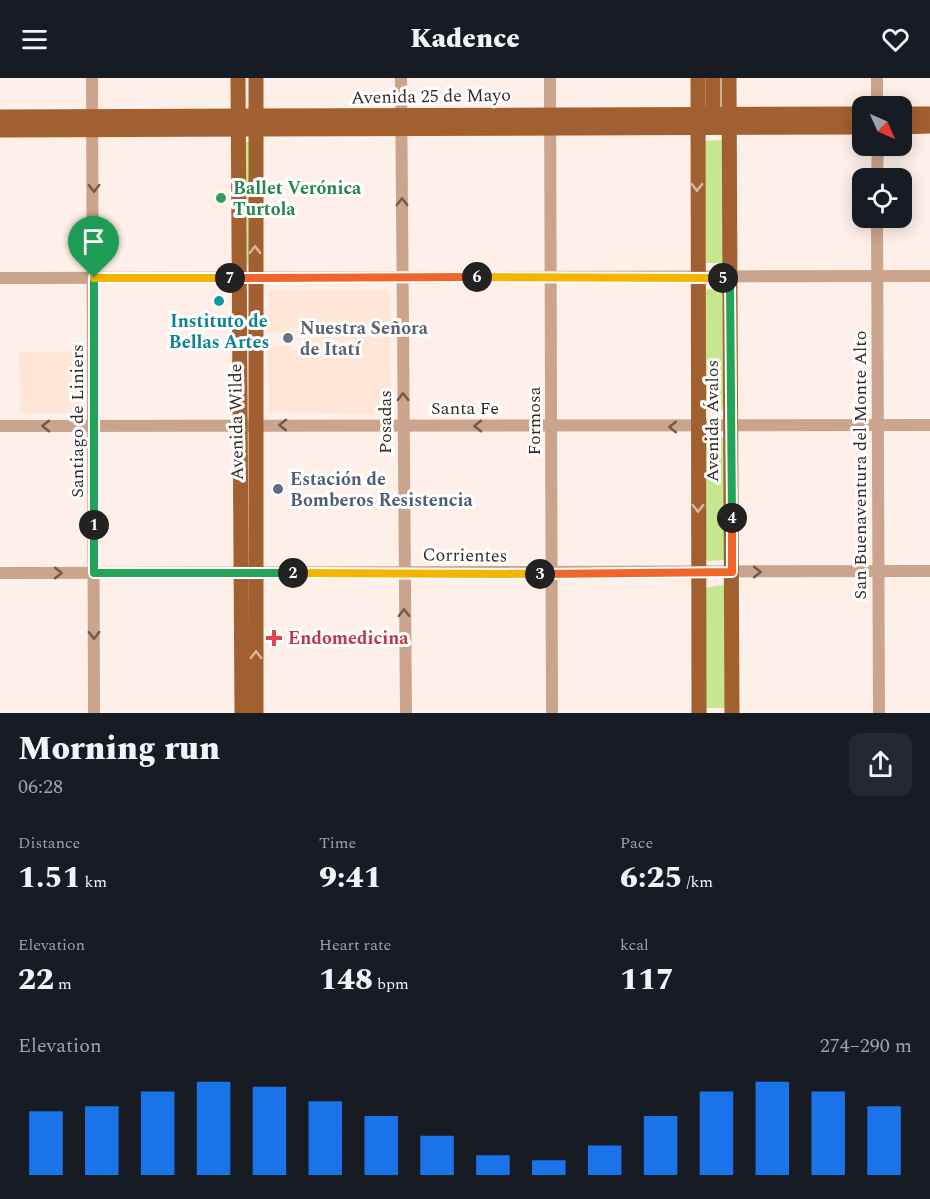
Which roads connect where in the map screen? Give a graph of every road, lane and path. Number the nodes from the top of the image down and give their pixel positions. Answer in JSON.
{"nodes":[{"id":1,"x":93,"y":78,"type":"edge"},
{"id":2,"x":238,"y":78,"type":"edge"},
{"id":3,"x":256,"y":78,"type":"edge"},
{"id":4,"x":401,"y":78,"type":"edge"},
{"id":5,"x":550,"y":78,"type":"edge"},
{"id":6,"x":698,"y":78,"type":"edge"},
{"id":7,"x":713,"y":78,"type":"edge"},
{"id":8,"x":729,"y":78,"type":"edge"},
{"id":9,"x":877,"y":78,"type":"edge"},
{"id":10,"x":877,"y":96,"type":"edge"},
{"id":11,"x":912,"y":114,"type":"edge"},
{"id":12,"x":930,"y":114,"type":"edge"},
{"id":13,"x":852,"y":115,"type":"edge"},
{"id":14,"x":0,"y":117,"type":"edge"},
{"id":15,"x":702,"y":120,"type":"junction"},
{"id":16,"x":550,"y":121,"type":"junction"},
{"id":17,"x":730,"y":122,"type":"junction"},
{"id":18,"x":256,"y":123,"type":"junction"},
{"id":19,"x":401,"y":123,"type":"junction"},
{"id":20,"x":93,"y":124,"type":"junction"},
{"id":21,"x":239,"y":124,"type":"junction"},
{"id":22,"x":930,"y":126,"type":"edge"},
{"id":23,"x":852,"y":127,"type":"edge"},
{"id":24,"x":912,"y":127,"type":"edge"},
{"id":25,"x":0,"y":130,"type":"edge"},
{"id":26,"x":877,"y":228,"type":"edge"},
{"id":27,"x":550,"y":276,"type":"junction"},
{"id":28,"x":930,"y":276,"type":"edge"},
{"id":29,"x":402,"y":277,"type":"junction"},
{"id":30,"x":698,"y":277,"type":"junction"},
{"id":31,"x":877,"y":277,"type":"junction"},
{"id":32,"x":0,"y":278,"type":"edge"},
{"id":33,"x":94,"y":278,"type":"junction"},
{"id":34,"x":247,"y":278,"type":"junction"},
{"id":35,"x":730,"y":278,"type":"junction"},
{"id":36,"x":95,"y":425,"type":"junction"},
{"id":37,"x":247,"y":425,"type":"junction"},
{"id":38,"x":879,"y":425,"type":"junction"},
{"id":39,"x":930,"y":425,"type":"edge"},
{"id":40,"x":0,"y":426,"type":"edge"},
{"id":41,"x":404,"y":426,"type":"junction"},
{"id":42,"x":552,"y":426,"type":"junction"},
{"id":43,"x":732,"y":426,"type":"junction"},
{"id":44,"x":698,"y":427,"type":"junction"},
{"id":45,"x":878,"y":571,"type":"junction"},
{"id":46,"x":930,"y":571,"type":"edge"},
{"id":47,"x":403,"y":572,"type":"junction"},
{"id":48,"x":732,"y":572,"type":"junction"},
{"id":49,"x":0,"y":573,"type":"edge"},
{"id":50,"x":94,"y":573,"type":"junction"},
{"id":51,"x":240,"y":573,"type":"junction"},
{"id":52,"x":257,"y":573,"type":"junction"},
{"id":53,"x":551,"y":574,"type":"junction"},
{"id":54,"x":699,"y":574,"type":"junction"},
{"id":55,"x":94,"y":713,"type":"edge"},
{"id":56,"x":242,"y":713,"type":"edge"},
{"id":57,"x":256,"y":713,"type":"edge"},
{"id":58,"x":406,"y":713,"type":"edge"},
{"id":59,"x":552,"y":713,"type":"edge"},
{"id":60,"x":699,"y":713,"type":"edge"},
{"id":61,"x":732,"y":713,"type":"edge"},
{"id":62,"x":879,"y":713,"type":"edge"}],
"edges":[{"from":1,"to":20,"type":"street","name":"Santiago de Liniers"},
{"from":2,"to":21,"type":"main road","name":"Avenida Wilde"},
{"from":3,"to":18,"type":"main road","name":"Avenida Wilde"},
{"from":4,"to":19,"type":"street","name":"Posadas"},
{"from":5,"to":16,"type":"street","name":"Formosa"},
{"from":6,"to":15,"type":"main road"},
{"from":7,"to":15,"type":"main road"},
{"from":8,"to":17,"type":"main road","name":"Avenida Ávalos"},
{"from":9,"to":10,"type":"street"},
{"from":11,"to":12,"type":"main road"},
{"from":13,"to":17,"type":"main road","name":"Avenida 25 de Mayo"},
{"from":14,"to":20,"type":"main road","name":"Avenida 25 de Mayo"},
{"from":15,"to":16,"type":"main road","name":"Avenida 25 de Mayo"},
{"from":15,"to":17,"type":"main road","name":"Avenida 25 de Mayo"},
{"from":15,"to":17,"type":"main road","name":"Avenida 25 de Mayo"},
{"from":15,"to":30,"type":"main road","name":"Avenida Ávalos","one_way":true},
{"from":16,"to":19,"type":"main road","name":"Avenida 25 de Mayo"},
{"from":16,"to":27,"type":"street","name":"Formosa"},
{"from":17,"to":23,"type":"main road","name":"Avenida 25 de Mayo"},
{"from":17,"to":35,"type":"main road","name":"Avenida Ávalos"},
{"from":18,"to":19,"type":"main road","name":"Avenida 25 de Mayo"},
{"from":18,"to":21,"type":"main road","name":"Avenida 25 de Mayo"},
{"from":34,"to":18,"type":"main road","name":"Avenida Wilde","one_way":true},
{"from":29,"to":19,"type":"street","name":"Posadas","one_way":true},
{"from":20,"to":21,"type":"main road","name":"Avenida 25 de Mayo"},
{"from":20,"to":25,"type":"main road","name":"Avenida 25 de Mayo"},
{"from":20,"to":33,"type":"street","name":"Santiago de Liniers","one_way":true},
{"from":21,"to":34,"type":"main road","name":"Avenida Wilde"},
{"from":22,"to":24,"type":"main road"},
{"from":26,"to":31,"type":"street","name":"San Buenaventura del Monte Alto"},
{"from":27,"to":29,"type":"street"},
{"from":27,"to":30,"type":"street"},
{"from":27,"to":42,"type":"street","name":"Formosa"},
{"from":28,"to":31,"type":"street"},
{"from":29,"to":34,"type":"street"},
{"from":41,"to":29,"type":"street","name":"Posadas","one_way":true},
{"from":30,"to":35,"type":"street"},
{"from":30,"to":44,"type":"main road","name":"Avenida Ávalos"},
{"from":31,"to":35,"type":"street"},
{"from":31,"to":38,"type":"street","name":"San Buenaventura del Monte Alto"},
{"from":32,"to":33,"type":"street"},
{"from":33,"to":34,"type":"street"},
{"from":33,"to":36,"type":"street","name":"Santiago de Liniers"},
{"from":34,"to":37,"type":"main road","name":"Avenida Wilde"},
{"from":35,"to":43,"type":"main road","name":"Avenida Ávalos"},
{"from":36,"to":37,"type":"street","name":"Santa Fe"},
{"from":36,"to":40,"type":"street","name":"Santa Fe","one_way":true},
{"from":36,"to":50,"type":"street","name":"Santiago de Liniers"},
{"from":41,"to":37,"type":"street","name":"Santa Fe","one_way":true},
{"from":37,"to":51,"type":"main road","name":"Avenida Wilde"},
{"from":37,"to":52,"type":"main road","name":"Avenida Wilde"},
{"from":38,"to":39,"type":"street","name":"Santa Fe"},
{"from":38,"to":43,"type":"street","name":"Santa Fe"},
{"from":38,"to":45,"type":"street","name":"San Buenaventura del Monte Alto"},
{"from":42,"to":41,"type":"street","name":"Santa Fe","one_way":true},
{"from":41,"to":47,"type":"street","name":"Posadas"},
{"from":44,"to":42,"type":"street","name":"Santa Fe","one_way":true},
{"from":42,"to":53,"type":"street","name":"Formosa"},
{"from":43,"to":44,"type":"street","name":"Santa Fe"},
{"from":43,"to":48,"type":"main road","name":"Avenida Ávalos"},
{"from":44,"to":54,"type":"main road","name":"Avenida Ávalos","one_way":true},
{"from":45,"to":46,"type":"street","name":"Corrientes"},
{"from":48,"to":45,"type":"street","name":"Corrientes","one_way":true},
{"from":45,"to":62,"type":"street","name":"San Buenaventura del Monte Alto"},
{"from":47,"to":52,"type":"street","name":"Corrientes"},
{"from":47,"to":53,"type":"street","name":"Corrientes"},
{"from":58,"to":47,"type":"street","name":"Posadas","one_way":true},
{"from":48,"to":54,"type":"street","name":"Corrientes"},
{"from":48,"to":61,"type":"main road","name":"Avenida Ávalos"},
{"from":49,"to":50,"type":"street","name":"Corrientes","one_way":true},
{"from":50,"to":51,"type":"street","name":"Corrientes"},
{"from":50,"to":55,"type":"street","name":"Santiago de Liniers","one_way":true},
{"from":51,"to":52,"type":"street","name":"Corrientes"},
{"from":51,"to":56,"type":"main road","name":"Avenida Wilde"},
{"from":57,"to":52,"type":"main road","name":"Avenida Wilde","one_way":true},
{"from":53,"to":54,"type":"street","name":"Corrientes"},
{"from":53,"to":59,"type":"street","name":"Formosa"},
{"from":54,"to":60,"type":"main road","name":"Avenida Ávalos"}]}
